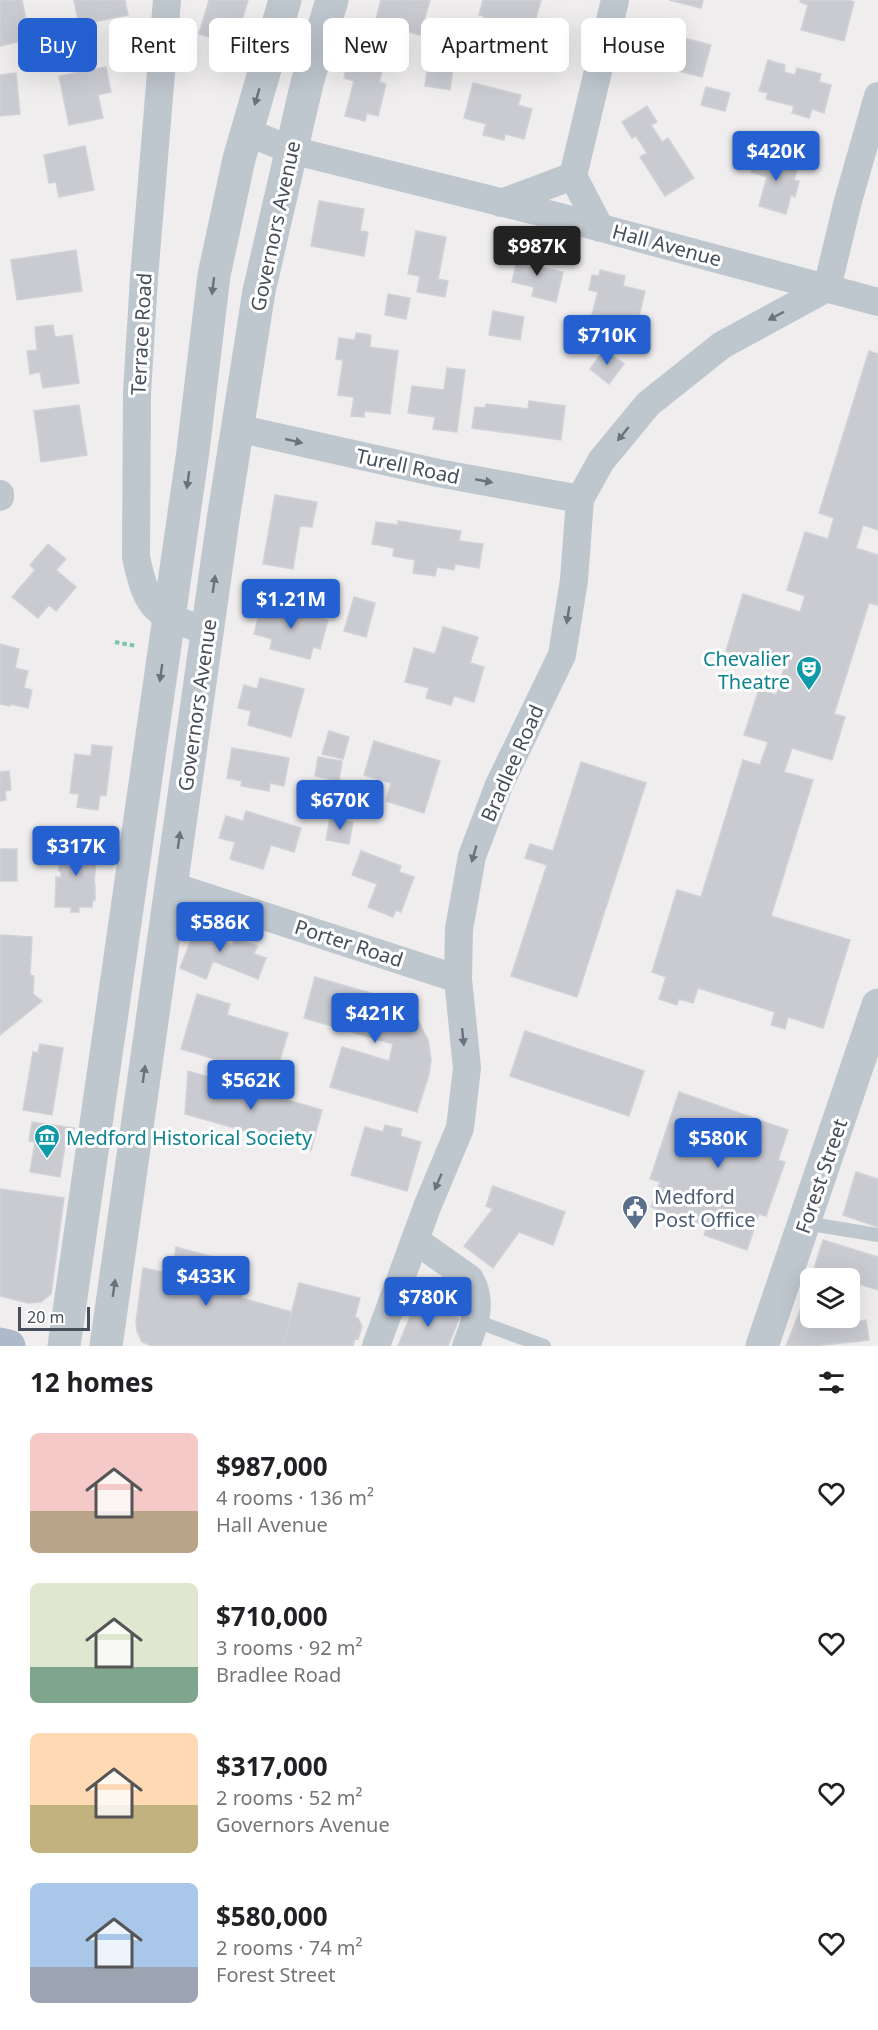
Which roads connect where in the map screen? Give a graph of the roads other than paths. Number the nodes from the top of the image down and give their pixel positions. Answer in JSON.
{"nodes":[{"id":1,"x":166,"y":0,"type":"edge"},
{"id":2,"x":285,"y":0,"type":"edge"},
{"id":3,"x":332,"y":0,"type":"edge"},
{"id":4,"x":615,"y":0,"type":"edge"},
{"id":5,"x":878,"y":96,"type":"edge"},
{"id":6,"x":247,"y":132,"type":"junction"},
{"id":7,"x":291,"y":150,"type":"junction"},
{"id":8,"x":573,"y":177,"type":"junction"},
{"id":9,"x":501,"y":203,"type":"junction"},
{"id":10,"x":600,"y":228,"type":"junction"},
{"id":11,"x":827,"y":288,"type":"junction"},
{"id":12,"x":878,"y":302,"type":"edge"},
{"id":13,"x":237,"y":428,"type":"junction"},
{"id":14,"x":580,"y":499,"type":"junction"},
{"id":15,"x":168,"y":618,"type":"junction"},
{"id":16,"x":207,"y":631,"type":"junction"},
{"id":17,"x":172,"y":886,"type":"junction"},
{"id":18,"x":458,"y":979,"type":"junction"},
{"id":19,"x":878,"y":1005,"type":"edge"},
{"id":20,"x":98,"y":1116,"type":"junction"},
{"id":21,"x":137,"y":1122,"type":"junction"},
{"id":22,"x":805,"y":1223,"type":"junction"},
{"id":23,"x":878,"y":1235,"type":"edge"},
{"id":24,"x":415,"y":1240,"type":"junction"},
{"id":25,"x":471,"y":1334,"type":"edge"},
{"id":26,"x":0,"y":1344,"type":"edge"},
{"id":27,"x":9,"y":1346,"type":"edge"},
{"id":28,"x":64,"y":1346,"type":"edge"},
{"id":29,"x":106,"y":1346,"type":"edge"},
{"id":30,"x":376,"y":1346,"type":"edge"},
{"id":31,"x":544,"y":1346,"type":"edge"},
{"id":32,"x":762,"y":1346,"type":"edge"}],
"edges":[{"from":1,"to":15,"type":"street","name":"Terrace Road"},
{"from":2,"to":6,"type":"street","name":"Governors Avenue","one_way":true},
{"from":3,"to":7,"type":"street","name":"Governors Avenue"},
{"from":4,"to":8,"type":"street"},
{"from":5,"to":11,"type":"street"},
{"from":6,"to":7,"type":"street","name":"Hall Avenue"},
{"from":6,"to":15,"type":"street","name":"Governors Avenue","one_way":true},
{"from":7,"to":9,"type":"street","name":"Hall Avenue"},
{"from":7,"to":13,"type":"street","name":"Governors Avenue"},
{"from":8,"to":9,"type":"street"},
{"from":8,"to":10,"type":"street"},
{"from":9,"to":10,"type":"street","name":"Hall Avenue"},
{"from":10,"to":11,"type":"street","name":"Hall Avenue"},
{"from":11,"to":12,"type":"street","name":"Hall Avenue"},
{"from":11,"to":14,"type":"street","name":"Bradlee Road","one_way":true},
{"from":13,"to":14,"type":"street","name":"Turell Road","one_way":true},
{"from":16,"to":13,"type":"street","name":"Governors Avenue","one_way":true},
{"from":14,"to":18,"type":"street","name":"Bradlee Road","one_way":true},
{"from":15,"to":16,"type":"street","name":"Terrace Road"},
{"from":15,"to":20,"type":"street","name":"Governors Avenue","one_way":true},
{"from":17,"to":16,"type":"street","name":"Governors Avenue","one_way":true},
{"from":17,"to":18,"type":"street","name":"Porter Road"},
{"from":21,"to":17,"type":"street","name":"Governors Avenue","one_way":true},
{"from":18,"to":24,"type":"street","name":"Bradlee Road","one_way":true},
{"from":19,"to":22,"type":"street","name":"Forest Street"},
{"from":20,"to":21,"type":"street"},
{"from":20,"to":28,"type":"street","name":"Governors Avenue"},
{"from":29,"to":21,"type":"street","name":"Governors Avenue","one_way":true},
{"from":22,"to":23,"type":"lane"},
{"from":22,"to":32,"type":"street","name":"Forest Street"},
{"from":24,"to":25,"type":"street"},
{"from":24,"to":30,"type":"street","name":"Bradlee Road"},
{"from":25,"to":31,"type":"lane"},
{"from":26,"to":27,"type":"main road"}]}
